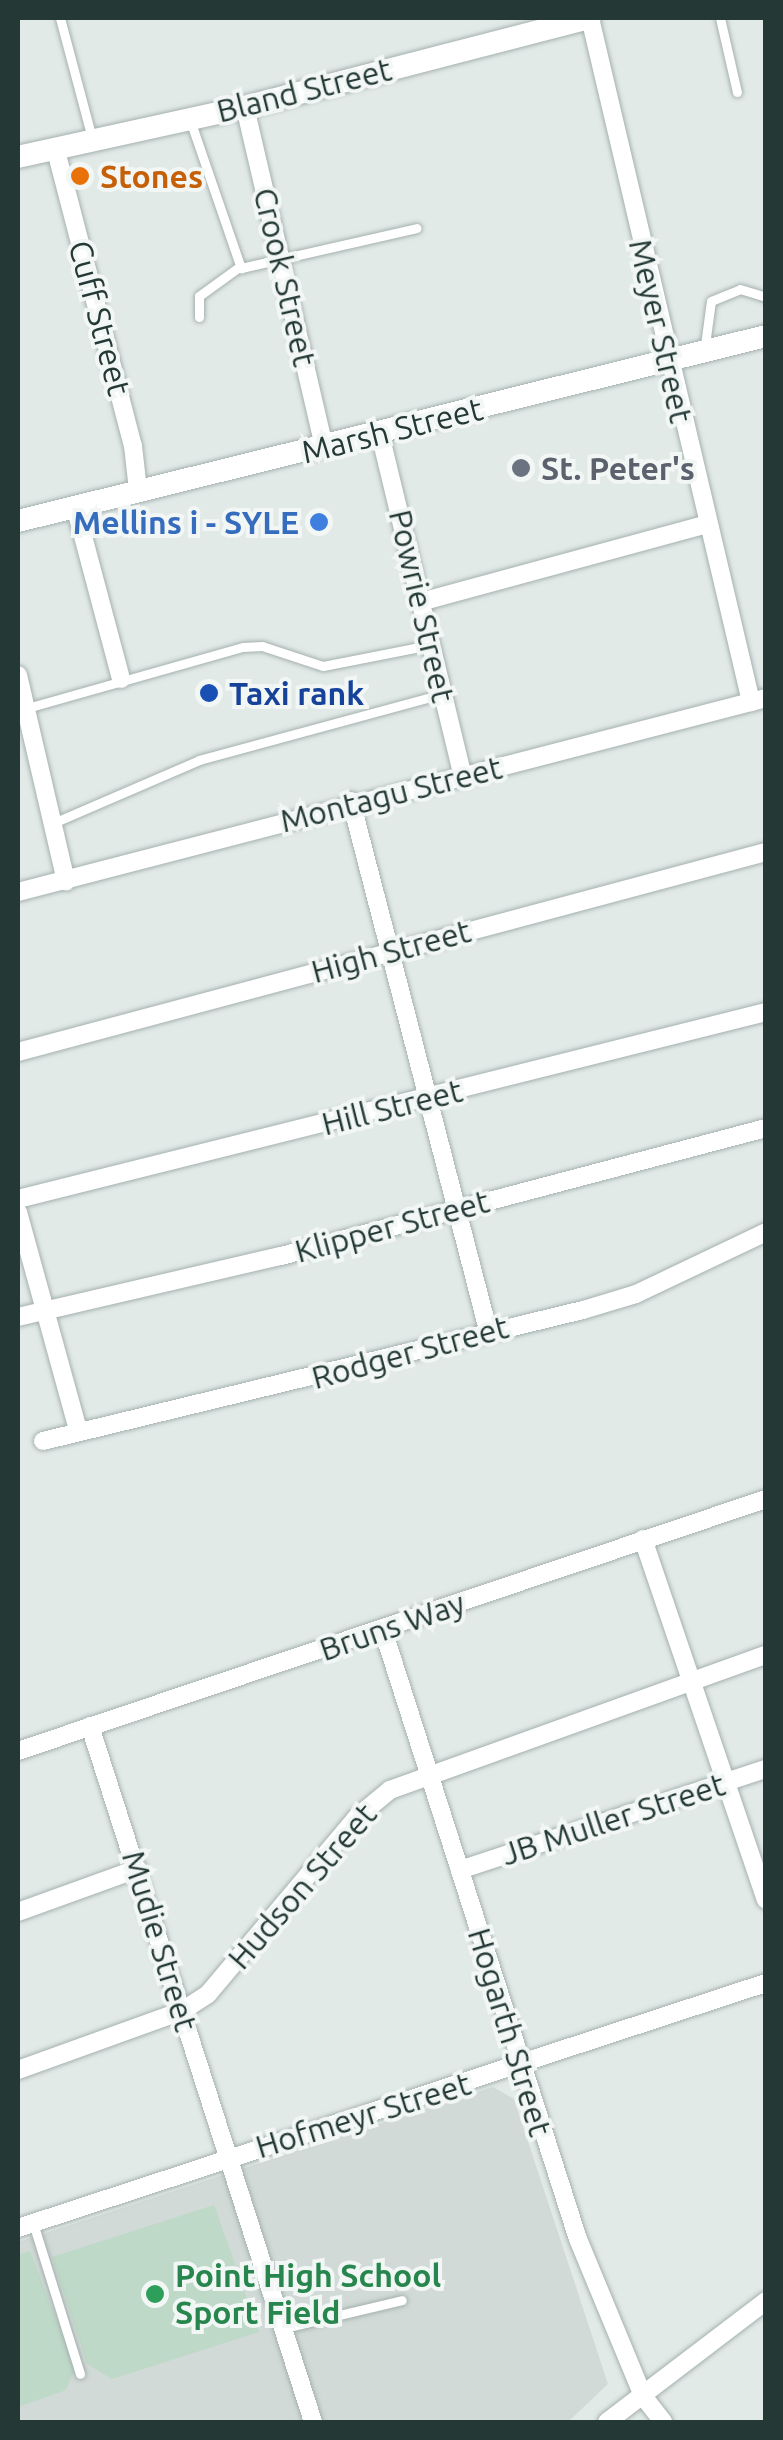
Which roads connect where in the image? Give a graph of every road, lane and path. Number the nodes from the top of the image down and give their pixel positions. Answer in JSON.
{"nodes":[{"id":1,"x":60,"y":18,"type":"edge"},
{"id":2,"x":590,"y":18,"type":"edge"},
{"id":3,"x":720,"y":18,"type":"edge"},
{"id":4,"x":513,"y":27,"type":"edge"},
{"id":5,"x":737,"y":92,"type":"dead end"},
{"id":6,"x":245,"y":107,"type":"junction"},
{"id":7,"x":190,"y":118,"type":"junction"},
{"id":8,"x":92,"y":138,"type":"junction"},
{"id":9,"x":55,"y":147,"type":"junction"},
{"id":10,"x":18,"y":157,"type":"edge"},
{"id":11,"x":417,"y":228,"type":"dead end"},
{"id":12,"x":280,"y":259,"type":"junction"},
{"id":13,"x":239,"y":266,"type":"junction"},
{"id":14,"x":766,"y":298,"type":"edge"},
{"id":15,"x":199,"y":317,"type":"dead end"},
{"id":16,"x":766,"y":336,"type":"edge"},
{"id":17,"x":704,"y":352,"type":"junction"},
{"id":18,"x":668,"y":362,"type":"junction"},
{"id":19,"x":380,"y":434,"type":"junction"},
{"id":20,"x":324,"y":446,"type":"junction"},
{"id":21,"x":138,"y":490,"type":"junction"},
{"id":22,"x":75,"y":506,"type":"junction"},
{"id":23,"x":18,"y":521,"type":"edge"},
{"id":24,"x":707,"y":524,"type":"junction"},
{"id":25,"x":424,"y":601,"type":"junction"},
{"id":26,"x":430,"y":644,"type":"junction"},
{"id":27,"x":18,"y":675,"type":"edge"},
{"id":28,"x":121,"y":679,"type":"junction"},
{"id":29,"x":442,"y":694,"type":"junction"},
{"id":30,"x":758,"y":700,"type":"edge"},
{"id":31,"x":27,"y":708,"type":"junction"},
{"id":32,"x":462,"y":778,"type":"junction"},
{"id":33,"x":351,"y":801,"type":"junction"},
{"id":34,"x":53,"y":823,"type":"junction"},
{"id":35,"x":766,"y":852,"type":"edge"},
{"id":36,"x":66,"y":880,"type":"junction"},
{"id":37,"x":18,"y":892,"type":"edge"},
{"id":38,"x":388,"y":951,"type":"junction"},
{"id":39,"x":766,"y":1012,"type":"edge"},
{"id":40,"x":18,"y":1052,"type":"edge"},
{"id":41,"x":431,"y":1098,"type":"junction"},
{"id":42,"x":766,"y":1128,"type":"edge"},
{"id":43,"x":18,"y":1199,"type":"edge"},
{"id":44,"x":458,"y":1208,"type":"junction"},
{"id":45,"x":18,"y":1212,"type":"edge"},
{"id":46,"x":766,"y":1232,"type":"edge"},
{"id":47,"x":44,"y":1310,"type":"junction"},
{"id":48,"x":18,"y":1316,"type":"edge"},
{"id":49,"x":488,"y":1330,"type":"junction"},
{"id":50,"x":78,"y":1430,"type":"junction"},
{"id":51,"x":42,"y":1441,"type":"dead end"},
{"id":52,"x":766,"y":1499,"type":"edge"},
{"id":53,"x":644,"y":1540,"type":"junction"},
{"id":54,"x":383,"y":1630,"type":"junction"},
{"id":55,"x":766,"y":1655,"type":"edge"},
{"id":56,"x":691,"y":1680,"type":"junction"},
{"id":57,"x":90,"y":1726,"type":"junction"},
{"id":58,"x":18,"y":1751,"type":"edge"},
{"id":59,"x":766,"y":1769,"type":"edge"},
{"id":60,"x":430,"y":1772,"type":"junction"},
{"id":61,"x":725,"y":1782,"type":"junction"},
{"id":62,"x":137,"y":1869,"type":"junction"},
{"id":63,"x":460,"y":1870,"type":"junction"},
{"id":64,"x":766,"y":1900,"type":"edge"},
{"id":65,"x":18,"y":1912,"type":"edge"},
{"id":66,"x":766,"y":1983,"type":"edge"},
{"id":67,"x":182,"y":2012,"type":"junction"},
{"id":68,"x":519,"y":2068,"type":"junction"},
{"id":69,"x":18,"y":2070,"type":"edge"},
{"id":70,"x":225,"y":2158,"type":"junction"},
{"id":71,"x":25,"y":2226,"type":"edge"},
{"id":72,"x":402,"y":2300,"type":"dead end"},
{"id":73,"x":766,"y":2301,"type":"edge"},
{"id":74,"x":282,"y":2328,"type":"junction"},
{"id":75,"x":80,"y":2374,"type":"dead end"},
{"id":76,"x":643,"y":2396,"type":"junction"},
{"id":77,"x":312,"y":2422,"type":"edge"},
{"id":78,"x":608,"y":2422,"type":"edge"},
{"id":79,"x":663,"y":2422,"type":"edge"}],
"edges":[{"from":1,"to":8,"type":"lane"},
{"from":2,"to":4,"type":"street","name":"Bland Street"},
{"from":2,"to":18,"type":"street","name":"Meyer Street"},
{"from":3,"to":5,"type":"lane"},
{"from":4,"to":6,"type":"street","name":"Bland Street"},
{"from":6,"to":7,"type":"street","name":"Bland Street"},
{"from":6,"to":12,"type":"street","name":"Crook Street"},
{"from":7,"to":8,"type":"street","name":"Bland Street"},
{"from":7,"to":13,"type":"lane"},
{"from":8,"to":9,"type":"street","name":"Bland Street"},
{"from":9,"to":10,"type":"street","name":"Bland Street"},
{"from":9,"to":21,"type":"street","name":"Cuff Street"},
{"from":11,"to":12,"type":"lane"},
{"from":12,"to":13,"type":"lane"},
{"from":12,"to":20,"type":"street","name":"Crook Street"},
{"from":13,"to":15,"type":"lane"},
{"from":14,"to":17,"type":"lane"},
{"from":16,"to":17,"type":"street","name":"Marsh Street"},
{"from":17,"to":18,"type":"street","name":"Marsh Street"},
{"from":18,"to":19,"type":"street","name":"Marsh Street"},
{"from":18,"to":24,"type":"street","name":"Meyer Street"},
{"from":19,"to":20,"type":"street","name":"Marsh Street"},
{"from":19,"to":25,"type":"street","name":"Powrie Street"},
{"from":20,"to":21,"type":"street","name":"Marsh Street"},
{"from":21,"to":22,"type":"street","name":"Marsh Street"},
{"from":22,"to":23,"type":"street","name":"Marsh Street"},
{"from":22,"to":28,"type":"street"},
{"from":24,"to":25,"type":"street"},
{"from":24,"to":30,"type":"street","name":"Meyer Street"},
{"from":25,"to":26,"type":"street","name":"Powrie Street"},
{"from":26,"to":28,"type":"lane"},
{"from":26,"to":29,"type":"street","name":"Powrie Street"},
{"from":27,"to":31,"type":"street"},
{"from":28,"to":31,"type":"lane"},
{"from":29,"to":32,"type":"street","name":"Powrie Street"},
{"from":29,"to":34,"type":"lane"},
{"from":30,"to":32,"type":"street","name":"Montagu Street"},
{"from":31,"to":34,"type":"street"},
{"from":32,"to":33,"type":"street","name":"Montagu Street"},
{"from":33,"to":36,"type":"street","name":"Montagu Street"},
{"from":33,"to":38,"type":"street"},
{"from":34,"to":36,"type":"street"},
{"from":35,"to":38,"type":"street","name":"High Street"},
{"from":36,"to":37,"type":"street","name":"Montagu Street"},
{"from":38,"to":40,"type":"street","name":"High Street"},
{"from":38,"to":41,"type":"street"},
{"from":39,"to":41,"type":"street","name":"Hill Street"},
{"from":41,"to":43,"type":"street","name":"Hill Street"},
{"from":41,"to":44,"type":"street"},
{"from":42,"to":44,"type":"street","name":"Klipper Street"},
{"from":44,"to":47,"type":"street","name":"Klipper Street"},
{"from":44,"to":49,"type":"street"},
{"from":45,"to":47,"type":"street"},
{"from":46,"to":49,"type":"street","name":"Rodger Street"},
{"from":47,"to":48,"type":"street","name":"Klipper Street"},
{"from":47,"to":50,"type":"street"},
{"from":49,"to":50,"type":"street","name":"Rodger Street"},
{"from":50,"to":51,"type":"street","name":"Rodger Street"},
{"from":52,"to":53,"type":"street","name":"Bruns Way"},
{"from":53,"to":54,"type":"street","name":"Bruns Way"},
{"from":53,"to":56,"type":"street"},
{"from":54,"to":57,"type":"street","name":"Bruns Way"},
{"from":54,"to":60,"type":"street","name":"Hogarth Street"},
{"from":55,"to":56,"type":"street","name":"Hudson Street"},
{"from":56,"to":60,"type":"street","name":"Hudson Street"},
{"from":56,"to":61,"type":"street"},
{"from":57,"to":58,"type":"street","name":"Bruns Way"},
{"from":57,"to":62,"type":"street","name":"Mudie Street"},
{"from":59,"to":61,"type":"street","name":"JB Muller Street"},
{"from":60,"to":63,"type":"street","name":"Hogarth Street"},
{"from":60,"to":67,"type":"street","name":"Hudson Street"},
{"from":61,"to":63,"type":"street","name":"JB Muller Street"},
{"from":61,"to":64,"type":"street"},
{"from":62,"to":65,"type":"street"},
{"from":62,"to":67,"type":"street","name":"Mudie Street"},
{"from":63,"to":68,"type":"street","name":"Hogarth Street"},
{"from":66,"to":68,"type":"street","name":"Hofmeyr Street"},
{"from":67,"to":69,"type":"street","name":"Hudson Street"},
{"from":67,"to":70,"type":"street","name":"Mudie Street"},
{"from":68,"to":70,"type":"street","name":"Hofmeyr Street"},
{"from":68,"to":76,"type":"street","name":"Hogarth Street"},
{"from":70,"to":71,"type":"street","name":"Hofmeyr Street"},
{"from":70,"to":74,"type":"street","name":"Mudie Street"},
{"from":71,"to":75,"type":"lane"},
{"from":72,"to":74,"type":"lane"},
{"from":73,"to":76,"type":"street"},
{"from":74,"to":77,"type":"street","name":"Mudie Street"},
{"from":76,"to":78,"type":"street"},
{"from":76,"to":79,"type":"street","name":"Hogarth Street"}]}
